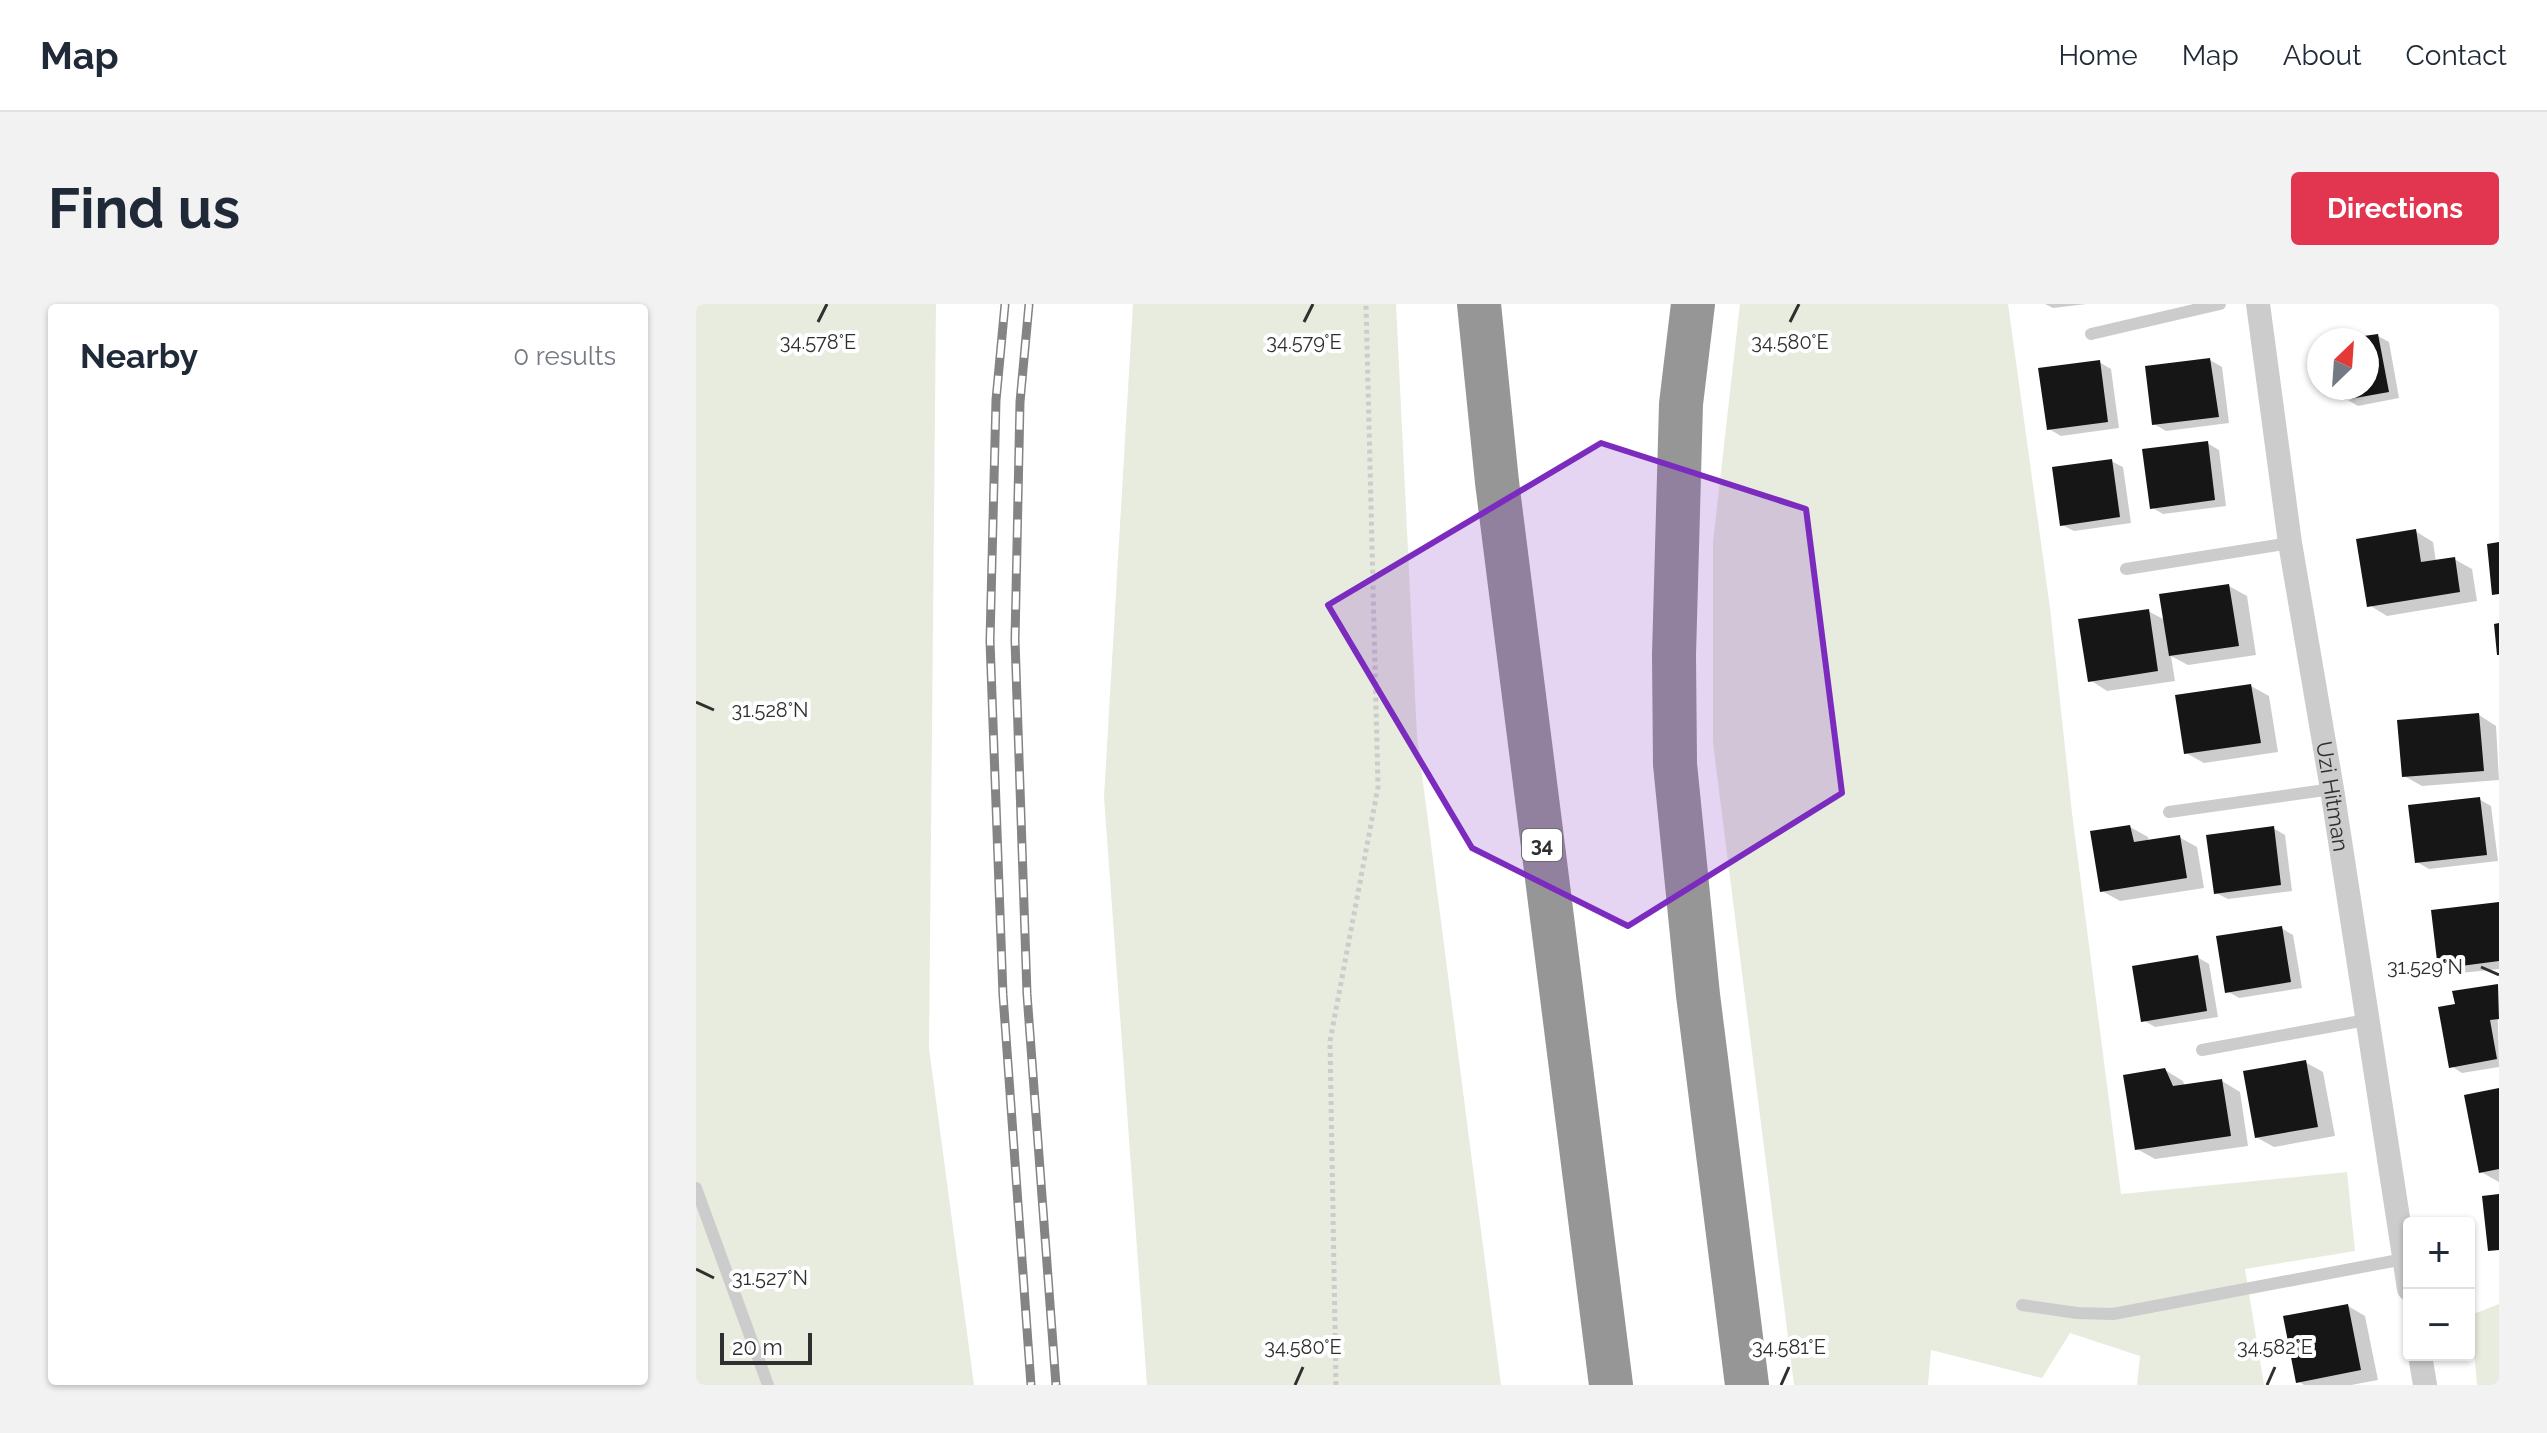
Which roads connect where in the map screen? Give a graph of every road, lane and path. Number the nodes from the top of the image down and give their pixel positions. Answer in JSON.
{"nodes":[{"id":1,"x":1366,"y":304,"type":"edge"},
{"id":2,"x":1479,"y":304,"type":"edge"},
{"id":3,"x":1693,"y":304,"type":"edge"},
{"id":4,"x":2220,"y":304,"type":"edge"},
{"id":5,"x":2258,"y":304,"type":"edge"},
{"id":6,"x":2091,"y":334,"type":"dead end"},
{"id":7,"x":2290,"y":543,"type":"junction"},
{"id":8,"x":2126,"y":569,"type":"dead end"},
{"id":9,"x":2332,"y":789,"type":"junction"},
{"id":10,"x":2169,"y":812,"type":"dead end"},
{"id":11,"x":2366,"y":1020,"type":"junction"},
{"id":12,"x":2202,"y":1050,"type":"dead end"},
{"id":13,"x":696,"y":1188,"type":"edge"},
{"id":14,"x":2403,"y":1253,"type":"edge"},
{"id":15,"x":2403,"y":1259,"type":"edge"},
{"id":16,"x":2022,"y":1305,"type":"dead end"},
{"id":17,"x":2421,"y":1361,"type":"edge"},
{"id":18,"x":768,"y":1385,"type":"edge"},
{"id":19,"x":1336,"y":1385,"type":"edge"},
{"id":20,"x":1611,"y":1385,"type":"edge"},
{"id":21,"x":1747,"y":1385,"type":"edge"},
{"id":22,"x":2425,"y":1385,"type":"edge"}],
"edges":[{"from":1,"to":19,"type":"path"},
{"from":2,"to":20,"type":"highway","number":"34"},
{"from":3,"to":21,"type":"highway"},
{"from":4,"to":6,"type":"lane"},
{"from":5,"to":7,"type":"street","name":"Uzi Hitman"},
{"from":7,"to":8,"type":"lane"},
{"from":7,"to":9,"type":"street","name":"Uzi Hitman"},
{"from":9,"to":10,"type":"lane"},
{"from":9,"to":11,"type":"street","name":"Uzi Hitman"},
{"from":11,"to":12,"type":"lane"},
{"from":11,"to":14,"type":"street","name":"Uzi Hitman"},
{"from":13,"to":18,"type":"lane"},
{"from":15,"to":16,"type":"lane"},
{"from":17,"to":22,"type":"street"}]}
